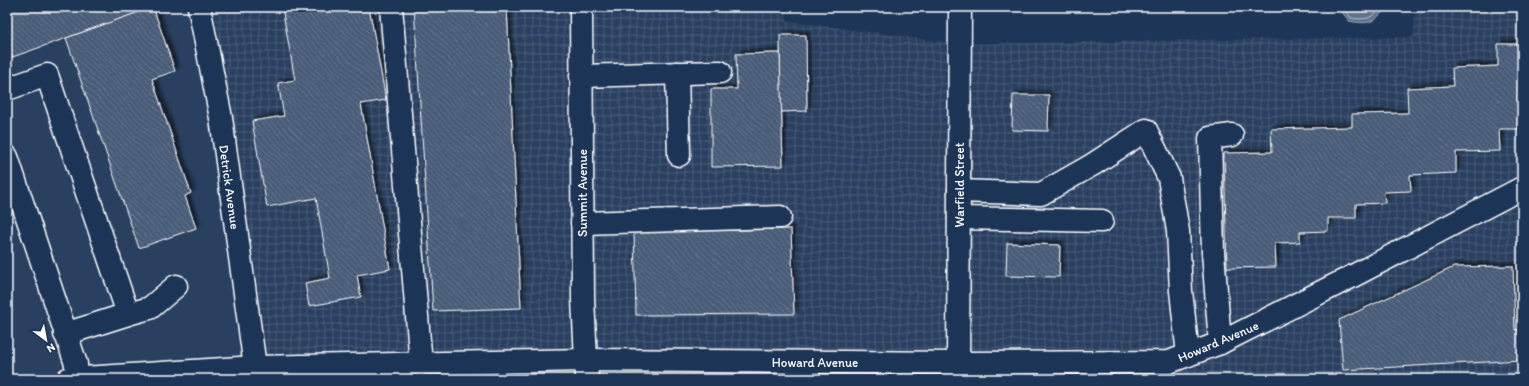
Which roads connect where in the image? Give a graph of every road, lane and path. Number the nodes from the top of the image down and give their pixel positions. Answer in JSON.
{"nodes":[{"id":1,"x":199,"y":7,"type":"edge"},
{"id":2,"x":391,"y":7,"type":"edge"},
{"id":3,"x":581,"y":7,"type":"edge"},
{"id":4,"x":960,"y":7,"type":"edge"},
{"id":5,"x":720,"y":72,"type":"dead end"},
{"id":6,"x":677,"y":73,"type":"junction"},
{"id":7,"x":581,"y":76,"type":"junction"},
{"id":8,"x":7,"y":89,"type":"edge"},
{"id":9,"x":1232,"y":135,"type":"dead end"},
{"id":10,"x":679,"y":155,"type":"dead end"},
{"id":11,"x":7,"y":156,"type":"edge"},
{"id":12,"x":1522,"y":188,"type":"edge"},
{"id":13,"x":959,"y":191,"type":"junction"},
{"id":14,"x":780,"y":217,"type":"dead end"},
{"id":15,"x":959,"y":218,"type":"junction"},
{"id":16,"x":1102,"y":221,"type":"dead end"},
{"id":17,"x":582,"y":222,"type":"junction"},
{"id":18,"x":176,"y":286,"type":"dead end"},
{"id":19,"x":128,"y":314,"type":"junction"},
{"id":20,"x":65,"y":334,"type":"junction"},
{"id":21,"x":1220,"y":343,"type":"junction"},
{"id":22,"x":1188,"y":355,"type":"junction"},
{"id":23,"x":958,"y":363,"type":"junction"},
{"id":24,"x":421,"y":364,"type":"junction"},
{"id":25,"x":255,"y":367,"type":"junction"},
{"id":26,"x":587,"y":370,"type":"edge"},
{"id":27,"x":72,"y":379,"type":"edge"}],
"edges":[{"from":1,"to":25,"type":"street","name":"Detrick Avenue"},
{"from":2,"to":24,"type":"street"},
{"from":3,"to":7,"type":"street","name":"Summit Avenue"},
{"from":4,"to":13,"type":"street","name":"Warfield Street"},
{"from":5,"to":6,"type":"street"},
{"from":6,"to":7,"type":"street"},
{"from":6,"to":10,"type":"street"},
{"from":7,"to":17,"type":"street","name":"Summit Avenue"},
{"from":8,"to":19,"type":"street"},
{"from":9,"to":21,"type":"street"},
{"from":11,"to":20,"type":"street"},
{"from":12,"to":21,"type":"street","name":"Howard Avenue"},
{"from":13,"to":15,"type":"street","name":"Warfield Street"},
{"from":13,"to":22,"type":"street"},
{"from":14,"to":17,"type":"street"},
{"from":15,"to":16,"type":"street"},
{"from":15,"to":23,"type":"street","name":"Warfield Street"},
{"from":17,"to":26,"type":"street","name":"Summit Avenue"},
{"from":18,"to":19,"type":"street"},
{"from":19,"to":20,"type":"street"},
{"from":20,"to":27,"type":"street"},
{"from":21,"to":22,"type":"street","name":"Howard Avenue"},
{"from":22,"to":23,"type":"street","name":"Howard Avenue"},
{"from":23,"to":26,"type":"street","name":"Howard Avenue"},
{"from":24,"to":25,"type":"street","name":"Howard Avenue"},
{"from":24,"to":26,"type":"street","name":"Howard Avenue"},
{"from":25,"to":27,"type":"street","name":"Howard Avenue"}]}
